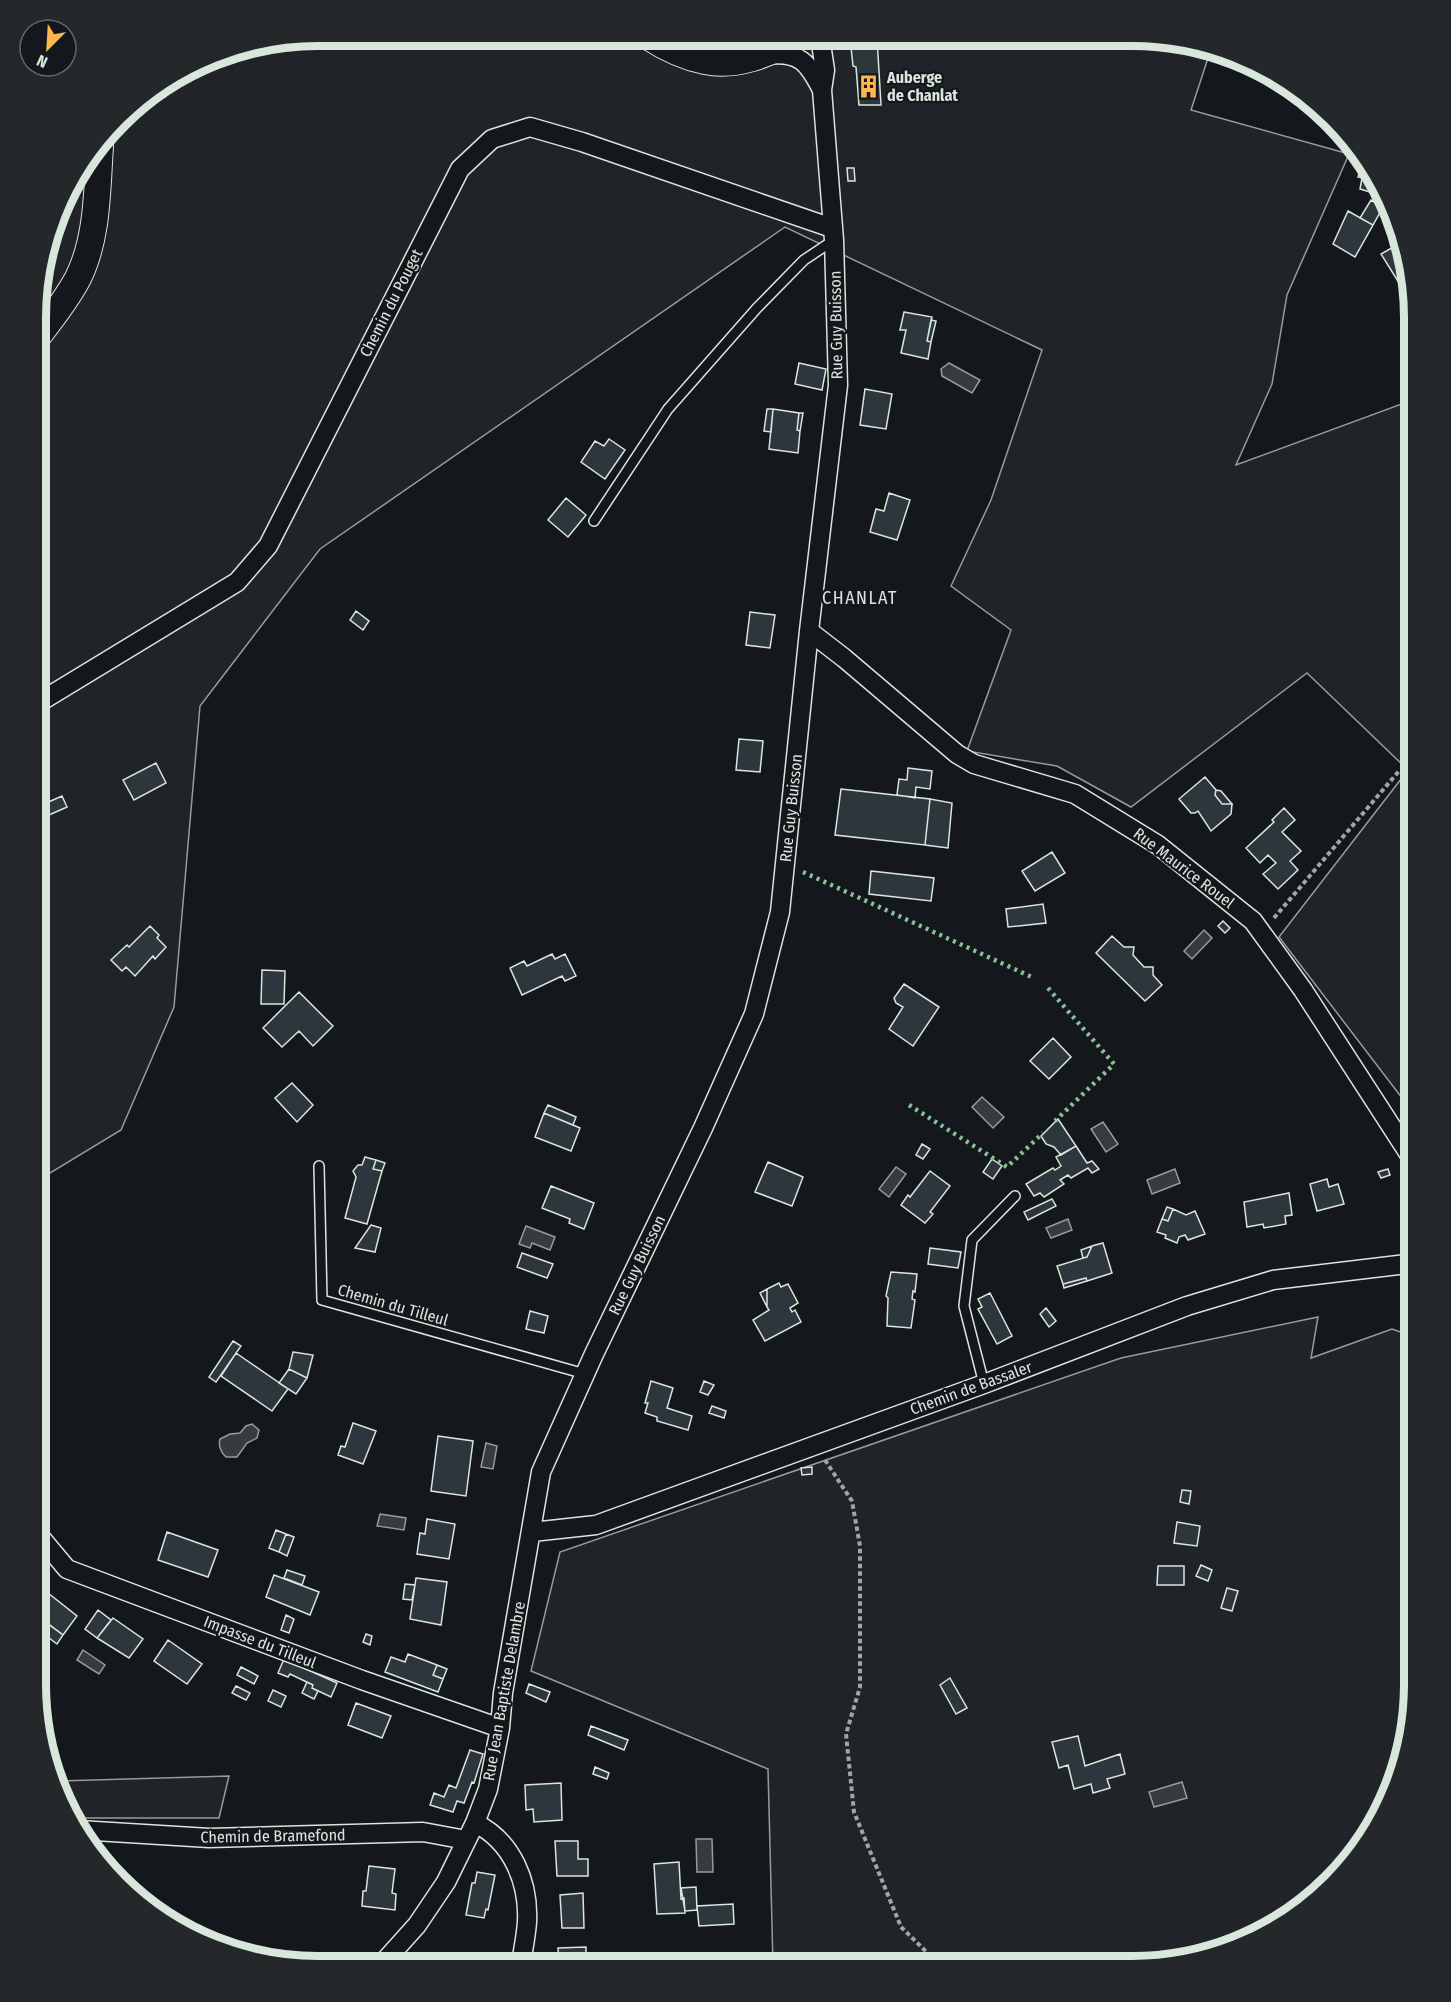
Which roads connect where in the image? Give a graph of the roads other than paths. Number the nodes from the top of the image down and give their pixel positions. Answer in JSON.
{"nodes":[{"id":1,"x":667,"y":46,"type":"edge"},
{"id":2,"x":781,"y":46,"type":"edge"},
{"id":3,"x":820,"y":46,"type":"edge"},
{"id":4,"x":796,"y":48,"type":"edge"},
{"id":5,"x":822,"y":90,"type":"junction"},
{"id":6,"x":99,"y":158,"type":"edge"},
{"id":7,"x":833,"y":234,"type":"junction"},
{"id":8,"x":46,"y":324,"type":"edge"},
{"id":9,"x":594,"y":521,"type":"dead end"},
{"id":10,"x":809,"y":631,"type":"junction"},
{"id":11,"x":46,"y":698,"type":"edge"},
{"id":12,"x":1404,"y":1146,"type":"edge"},
{"id":13,"x":319,"y":1166,"type":"dead end"},
{"id":14,"x":1015,"y":1196,"type":"dead end"},
{"id":15,"x":1404,"y":1264,"type":"edge"},
{"id":16,"x":585,"y":1374,"type":"junction"},
{"id":17,"x":984,"y":1383,"type":"junction"},
{"id":18,"x":532,"y":1532,"type":"junction"},
{"id":19,"x":46,"y":1544,"type":"edge"},
{"id":20,"x":500,"y":1728,"type":"junction"},
{"id":21,"x":475,"y":1823,"type":"junction"},
{"id":22,"x":89,"y":1831,"type":"edge"},
{"id":23,"x":466,"y":1840,"type":"junction"},
{"id":24,"x":389,"y":1956,"type":"edge"},
{"id":25,"x":522,"y":1956,"type":"edge"}],
"edges":[{"from":1,"to":2,"type":"main road"},
{"from":3,"to":5,"type":"street","name":"Rue Guy Buisson"},
{"from":4,"to":5,"type":"street"},
{"from":5,"to":7,"type":"street","name":"Rue Guy Buisson"},
{"from":6,"to":8,"type":"main road"},
{"from":7,"to":9,"type":"lane"},
{"from":7,"to":10,"type":"street","name":"Rue Guy Buisson"},
{"from":7,"to":11,"type":"street","name":"Chemin du Pouget"},
{"from":10,"to":12,"type":"street","name":"Rue Maurice Rouel"},
{"from":10,"to":16,"type":"street","name":"Rue Guy Buisson"},
{"from":13,"to":16,"type":"lane","name":"Chemin du Tilleul"},
{"from":14,"to":17,"type":"lane"},
{"from":15,"to":17,"type":"street","name":"Chemin de Bassaler"},
{"from":16,"to":18,"type":"street","name":"Rue Guy Buisson"},
{"from":17,"to":18,"type":"street","name":"Chemin de Bassaler"},
{"from":18,"to":20,"type":"street","name":"Rue Jean Baptiste Delambre"},
{"from":19,"to":20,"type":"street","name":"Impasse du Tilleul"},
{"from":20,"to":21,"type":"street","name":"Rue Jean Baptiste Delambre"},
{"from":21,"to":23,"type":"street","name":"Rue Jean Baptiste Delambre"},
{"from":21,"to":25,"type":"street"},
{"from":22,"to":23,"type":"street","name":"Chemin de Bramefond"},
{"from":23,"to":24,"type":"street","name":"Rue Jean Baptiste Delambre"}]}
